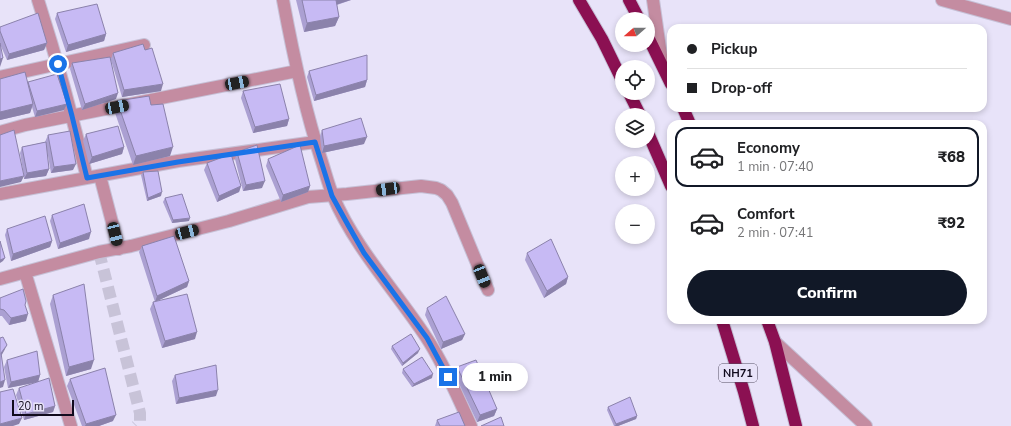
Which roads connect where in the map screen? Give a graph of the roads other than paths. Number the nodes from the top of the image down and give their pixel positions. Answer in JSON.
{"nodes":[{"id":1,"x":38,"y":0,"type":"edge"},
{"id":2,"x":283,"y":0,"type":"edge"},
{"id":3,"x":579,"y":0,"type":"edge"},
{"id":4,"x":629,"y":0,"type":"edge"},
{"id":5,"x":653,"y":0,"type":"edge"},
{"id":6,"x":942,"y":0,"type":"edge"},
{"id":7,"x":635,"y":12,"type":"edge"},
{"id":8,"x":1011,"y":19,"type":"edge"},
{"id":9,"x":144,"y":45,"type":"edge"},
{"id":10,"x":655,"y":51,"type":"edge"},
{"id":11,"x":58,"y":64,"type":"junction"},
{"id":12,"x":615,"y":66,"type":"edge"},
{"id":13,"x":663,"y":67,"type":"junction"},
{"id":14,"x":297,"y":71,"type":"junction"},
{"id":15,"x":667,"y":76,"type":"edge"},
{"id":16,"x":0,"y":77,"type":"edge"},
{"id":17,"x":72,"y":116,"type":"junction"},
{"id":18,"x":0,"y":132,"type":"edge"},
{"id":19,"x":315,"y":142,"type":"junction"},
{"id":20,"x":655,"y":148,"type":"edge"},
{"id":21,"x":100,"y":176,"type":"junction"},
{"id":22,"x":667,"y":177,"type":"edge"},
{"id":23,"x":87,"y":178,"type":"junction"},
{"id":24,"x":0,"y":194,"type":"edge"},
{"id":25,"x":332,"y":196,"type":"junction"},
{"id":26,"x":119,"y":249,"type":"junction"},
{"id":27,"x":25,"y":272,"type":"junction"},
{"id":28,"x":0,"y":279,"type":"edge"},
{"id":29,"x":488,"y":290,"type":"dead end"},
{"id":30,"x":723,"y":324,"type":"edge"},
{"id":31,"x":768,"y":324,"type":"edge"},
{"id":32,"x":774,"y":342,"type":"junction"},
{"id":33,"x":71,"y":426,"type":"edge"},
{"id":34,"x":471,"y":426,"type":"edge"},
{"id":35,"x":753,"y":426,"type":"edge"},
{"id":36,"x":796,"y":426,"type":"edge"},
{"id":37,"x":866,"y":426,"type":"edge"}],
"edges":[{"from":1,"to":11,"type":"street"},
{"from":2,"to":14,"type":"street"},
{"from":3,"to":12,"type":"highway"},
{"from":4,"to":7,"type":"highway"},
{"from":5,"to":13,"type":"street"},
{"from":6,"to":8,"type":"street"},
{"from":9,"to":11,"type":"street"},
{"from":10,"to":13,"type":"highway"},
{"from":11,"to":16,"type":"street"},
{"from":11,"to":17,"type":"street"},
{"from":13,"to":15,"type":"highway"},
{"from":14,"to":17,"type":"street"},
{"from":14,"to":19,"type":"street"},
{"from":17,"to":18,"type":"street"},
{"from":17,"to":23,"type":"street"},
{"from":19,"to":21,"type":"street"},
{"from":19,"to":25,"type":"street"},
{"from":20,"to":22,"type":"highway"},
{"from":21,"to":23,"type":"street"},
{"from":21,"to":26,"type":"street"},
{"from":23,"to":24,"type":"street"},
{"from":25,"to":26,"type":"street"},
{"from":25,"to":29,"type":"street"},
{"from":25,"to":34,"type":"street"},
{"from":26,"to":27,"type":"street"},
{"from":27,"to":28,"type":"street"},
{"from":27,"to":33,"type":"street"},
{"from":30,"to":35,"type":"highway","number":"NH71"},
{"from":31,"to":32,"type":"highway"},
{"from":32,"to":36,"type":"highway"},
{"from":32,"to":37,"type":"street"}]}
